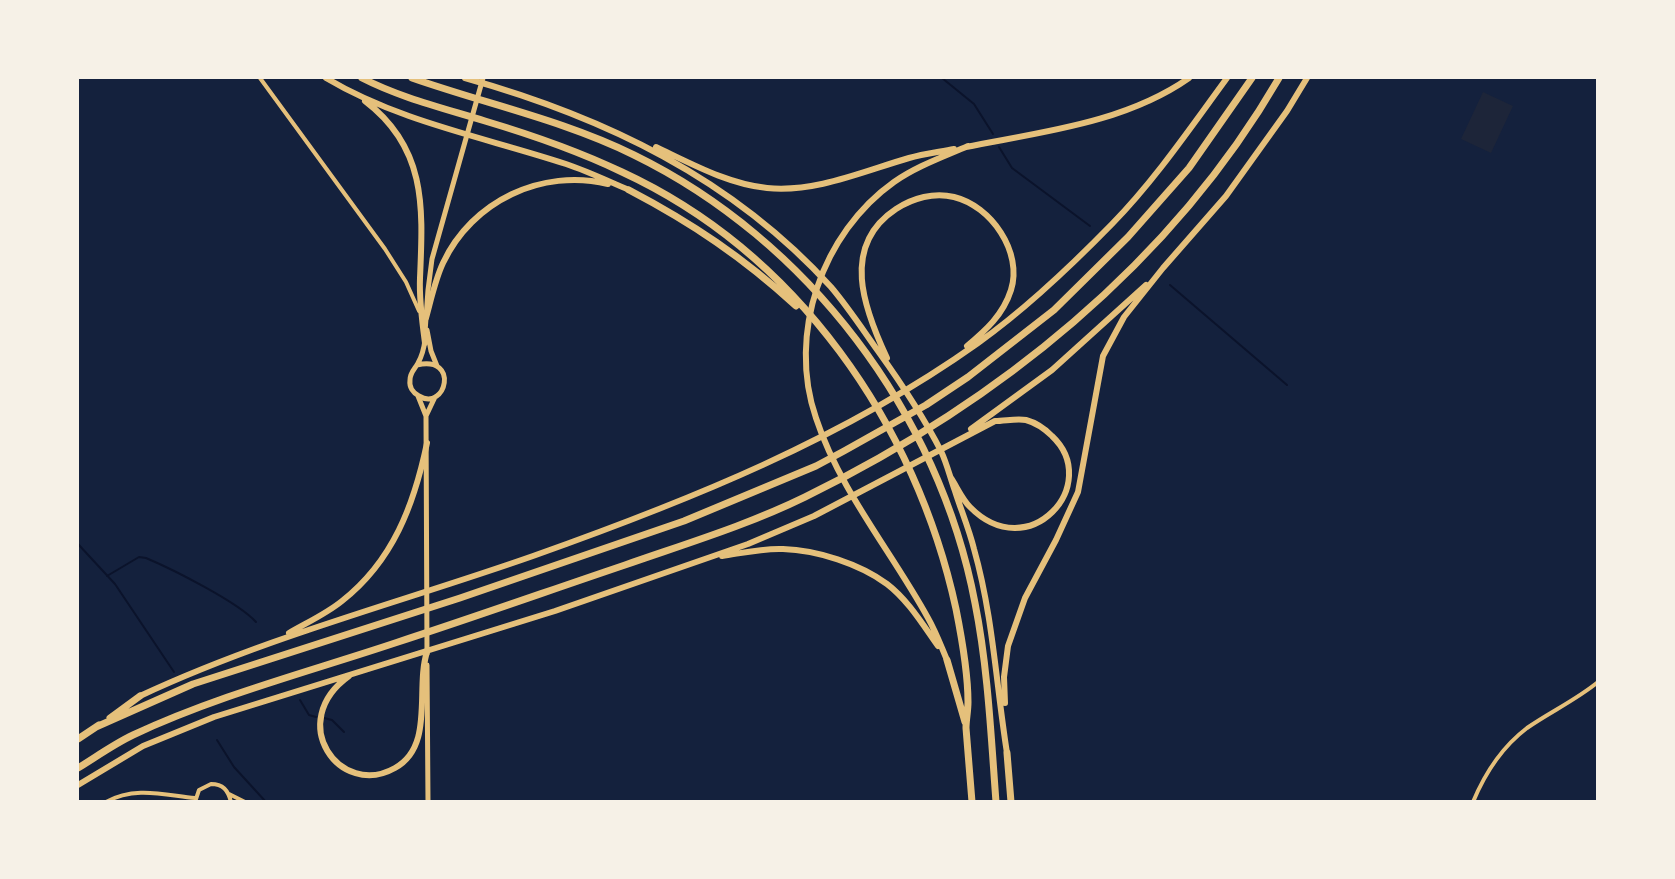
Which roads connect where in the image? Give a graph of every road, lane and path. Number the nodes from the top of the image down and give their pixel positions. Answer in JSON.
{"nodes":[{"id":1,"x":260,"y":78,"type":"edge"},
{"id":2,"x":326,"y":78,"type":"edge"},
{"id":3,"x":362,"y":78,"type":"edge"},
{"id":4,"x":412,"y":78,"type":"edge"},
{"id":5,"x":465,"y":78,"type":"edge"},
{"id":6,"x":484,"y":78,"type":"edge"},
{"id":7,"x":1189,"y":78,"type":"edge"},
{"id":8,"x":1227,"y":78,"type":"edge"},
{"id":9,"x":1252,"y":78,"type":"edge"},
{"id":10,"x":1279,"y":78,"type":"edge"},
{"id":11,"x":1307,"y":78,"type":"edge"},
{"id":12,"x":356,"y":95,"type":"junction"},
{"id":13,"x":614,"y":130,"type":"junction"},
{"id":14,"x":968,"y":146,"type":"junction"},
{"id":15,"x":629,"y":190,"type":"junction"},
{"id":16,"x":1163,"y":268,"type":"junction"},
{"id":17,"x":425,"y":319,"type":"junction"},
{"id":18,"x":827,"y":334,"type":"junction"},
{"id":19,"x":425,"y":343,"type":"joint"},
{"id":20,"x":952,"y":358,"type":"junction"},
{"id":21,"x":418,"y":365,"type":"junction"},
{"id":22,"x":437,"y":366,"type":"junction"},
{"id":23,"x":894,"y":373,"type":"junction"},
{"id":24,"x":417,"y":396,"type":"junction"},
{"id":25,"x":435,"y":397,"type":"junction"},
{"id":26,"x":426,"y":416,"type":"junction"},
{"id":27,"x":954,"y":441,"type":"junction"},
{"id":28,"x":427,"y":443,"type":"junction"},
{"id":29,"x":951,"y":478,"type":"junction"},
{"id":30,"x":706,"y":558,"type":"junction"},
{"id":31,"x":277,"y":640,"type":"junction"},
{"id":32,"x":427,"y":652,"type":"junction"},
{"id":33,"x":947,"y":660,"type":"junction"},
{"id":34,"x":354,"y":673,"type":"junction"},
{"id":35,"x":1598,"y":682,"type":"edge"},
{"id":36,"x":140,"y":696,"type":"joint"},
{"id":37,"x":966,"y":724,"type":"junction"},
{"id":38,"x":96,"y":727,"type":"junction"},
{"id":39,"x":78,"y":739,"type":"edge"},
{"id":40,"x":1007,"y":753,"type":"junction"},
{"id":41,"x":78,"y":768,"type":"edge"},
{"id":42,"x":78,"y":785,"type":"edge"},
{"id":43,"x":229,"y":794,"type":"junction"},
{"id":44,"x":195,"y":800,"type":"edge"},
{"id":45,"x":106,"y":802,"type":"edge"},
{"id":46,"x":231,"y":802,"type":"edge"},
{"id":47,"x":244,"y":802,"type":"edge"},
{"id":48,"x":428,"y":802,"type":"edge"},
{"id":49,"x":972,"y":802,"type":"edge"},
{"id":50,"x":996,"y":802,"type":"edge"},
{"id":51,"x":1010,"y":802,"type":"edge"},
{"id":52,"x":1473,"y":802,"type":"edge"}],
"edges":[{"from":1,"to":17,"type":"street"},
{"from":2,"to":12,"type":"highway"},
{"from":3,"to":18,"type":"highway"},
{"from":4,"to":50,"type":"highway"},
{"from":5,"to":13,"type":"highway"},
{"from":6,"to":17,"type":"street"},
{"from":7,"to":14,"type":"highway"},
{"from":8,"to":20,"type":"highway"},
{"from":9,"to":38,"type":"highway"},
{"from":10,"to":41,"type":"highway"},
{"from":11,"to":16,"type":"highway"},
{"from":12,"to":15,"type":"highway"},
{"from":12,"to":17,"type":"highway"},
{"from":13,"to":14,"type":"highway"},
{"from":13,"to":23,"type":"highway"},
{"from":14,"to":33,"type":"highway"},
{"from":15,"to":17,"type":"highway"},
{"from":15,"to":18,"type":"highway"},
{"from":16,"to":27,"type":"highway"},
{"from":16,"to":40,"type":"highway"},
{"from":17,"to":19,"type":"highway"},
{"from":17,"to":22,"type":"street"},
{"from":18,"to":37,"type":"highway"},
{"from":19,"to":21,"type":"street"},
{"from":20,"to":23,"type":"highway"},
{"from":20,"to":31,"type":"highway"},
{"from":21,"to":22,"type":"street"},
{"from":21,"to":24,"type":"street"},
{"from":22,"to":25,"type":"street"},
{"from":23,"to":29,"type":"highway"},
{"from":24,"to":25,"type":"street"},
{"from":24,"to":26,"type":"street"},
{"from":25,"to":26,"type":"street"},
{"from":26,"to":28,"type":"street"},
{"from":27,"to":29,"type":"highway"},
{"from":27,"to":30,"type":"highway"},
{"from":28,"to":31,"type":"highway"},
{"from":28,"to":32,"type":"street"},
{"from":29,"to":40,"type":"highway"},
{"from":30,"to":33,"type":"highway"},
{"from":30,"to":34,"type":"highway"},
{"from":31,"to":36,"type":"highway"},
{"from":32,"to":34,"type":"highway"},
{"from":32,"to":48,"type":"street"},
{"from":33,"to":37,"type":"highway"},
{"from":34,"to":42,"type":"highway"},
{"from":35,"to":52,"type":"street"},
{"from":36,"to":38,"type":"highway"},
{"from":37,"to":49,"type":"highway"},
{"from":38,"to":39,"type":"highway"},
{"from":40,"to":51,"type":"highway"},
{"from":43,"to":44,"type":"street"},
{"from":43,"to":46,"type":"street"},
{"from":43,"to":47,"type":"street"},
{"from":44,"to":45,"type":"street"}]}
